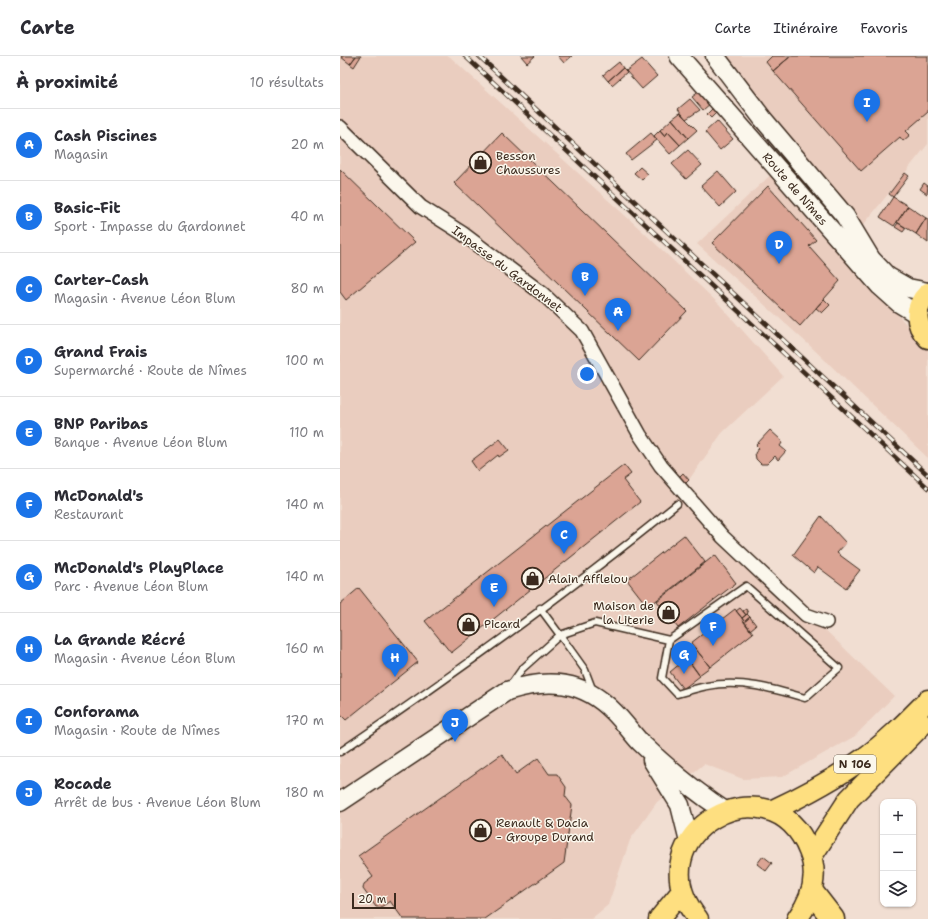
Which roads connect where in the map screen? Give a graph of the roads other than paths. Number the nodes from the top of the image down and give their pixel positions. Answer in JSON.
{"nodes":[{"id":1,"x":679,"y":56,"type":"edge"},
{"id":2,"x":715,"y":56,"type":"edge"},
{"id":3,"x":340,"y":127,"type":"edge"},
{"id":4,"x":928,"y":293,"type":"edge"},
{"id":5,"x":917,"y":314,"type":"junction"},
{"id":6,"x":928,"y":338,"type":"edge"},
{"id":7,"x":677,"y":504,"type":"dead end"},
{"id":8,"x":540,"y":608,"type":"junction"},
{"id":9,"x":826,"y":622,"type":"dead end"},
{"id":10,"x":560,"y":635,"type":"junction"},
{"id":11,"x":669,"y":640,"type":"junction"},
{"id":12,"x":507,"y":691,"type":"junction"},
{"id":13,"x":594,"y":695,"type":"junction"},
{"id":14,"x":928,"y":700,"type":"edge"},
{"id":15,"x":928,"y":718,"type":"edge"},
{"id":16,"x":640,"y":741,"type":"junction"},
{"id":17,"x":340,"y":752,"type":"edge"},
{"id":18,"x":340,"y":802,"type":"edge"},
{"id":19,"x":725,"y":811,"type":"junction"},
{"id":20,"x":771,"y":812,"type":"junction"},
{"id":21,"x":689,"y":841,"type":"junction"},
{"id":22,"x":812,"y":856,"type":"junction"},
{"id":23,"x":682,"y":891,"type":"junction"},
{"id":24,"x":812,"y":892,"type":"junction"},
{"id":25,"x":659,"y":919,"type":"edge"},
{"id":26,"x":698,"y":919,"type":"edge"},
{"id":27,"x":796,"y":919,"type":"edge"},
{"id":28,"x":833,"y":919,"type":"edge"}],
"edges":[{"from":1,"to":5,"type":"main road","name":"Route de Nîmes"},
{"from":2,"to":4,"type":"main road","name":"Route de Nîmes"},
{"from":3,"to":9,"type":"street","name":"Impasse du Gardonnet"},
{"from":4,"to":5,"type":"main road"},
{"from":5,"to":6,"type":"main road"},
{"from":7,"to":8,"type":"lane"},
{"from":8,"to":10,"type":"lane"},
{"from":8,"to":17,"type":"lane"},
{"from":10,"to":11,"type":"lane"},
{"from":10,"to":12,"type":"lane"},
{"from":10,"to":13,"type":"lane"},
{"from":11,"to":11,"type":"lane"},
{"from":12,"to":13,"type":"main road"},
{"from":12,"to":18,"type":"main road"},
{"from":13,"to":16,"type":"main road"},
{"from":14,"to":20,"type":"main road","number":"N 106"},
{"from":15,"to":22,"type":"main road","number":"N 106"},
{"from":16,"to":19,"type":"main road"},
{"from":16,"to":21,"type":"main road"},
{"from":19,"to":20,"type":"main road"},
{"from":19,"to":21,"type":"main road"},
{"from":20,"to":22,"type":"main road"},
{"from":21,"to":23,"type":"main road"},
{"from":22,"to":24,"type":"main road"},
{"from":23,"to":25,"type":"main road"},
{"from":23,"to":26,"type":"main road"},
{"from":24,"to":27,"type":"main road"},
{"from":24,"to":28,"type":"highway"}]}
